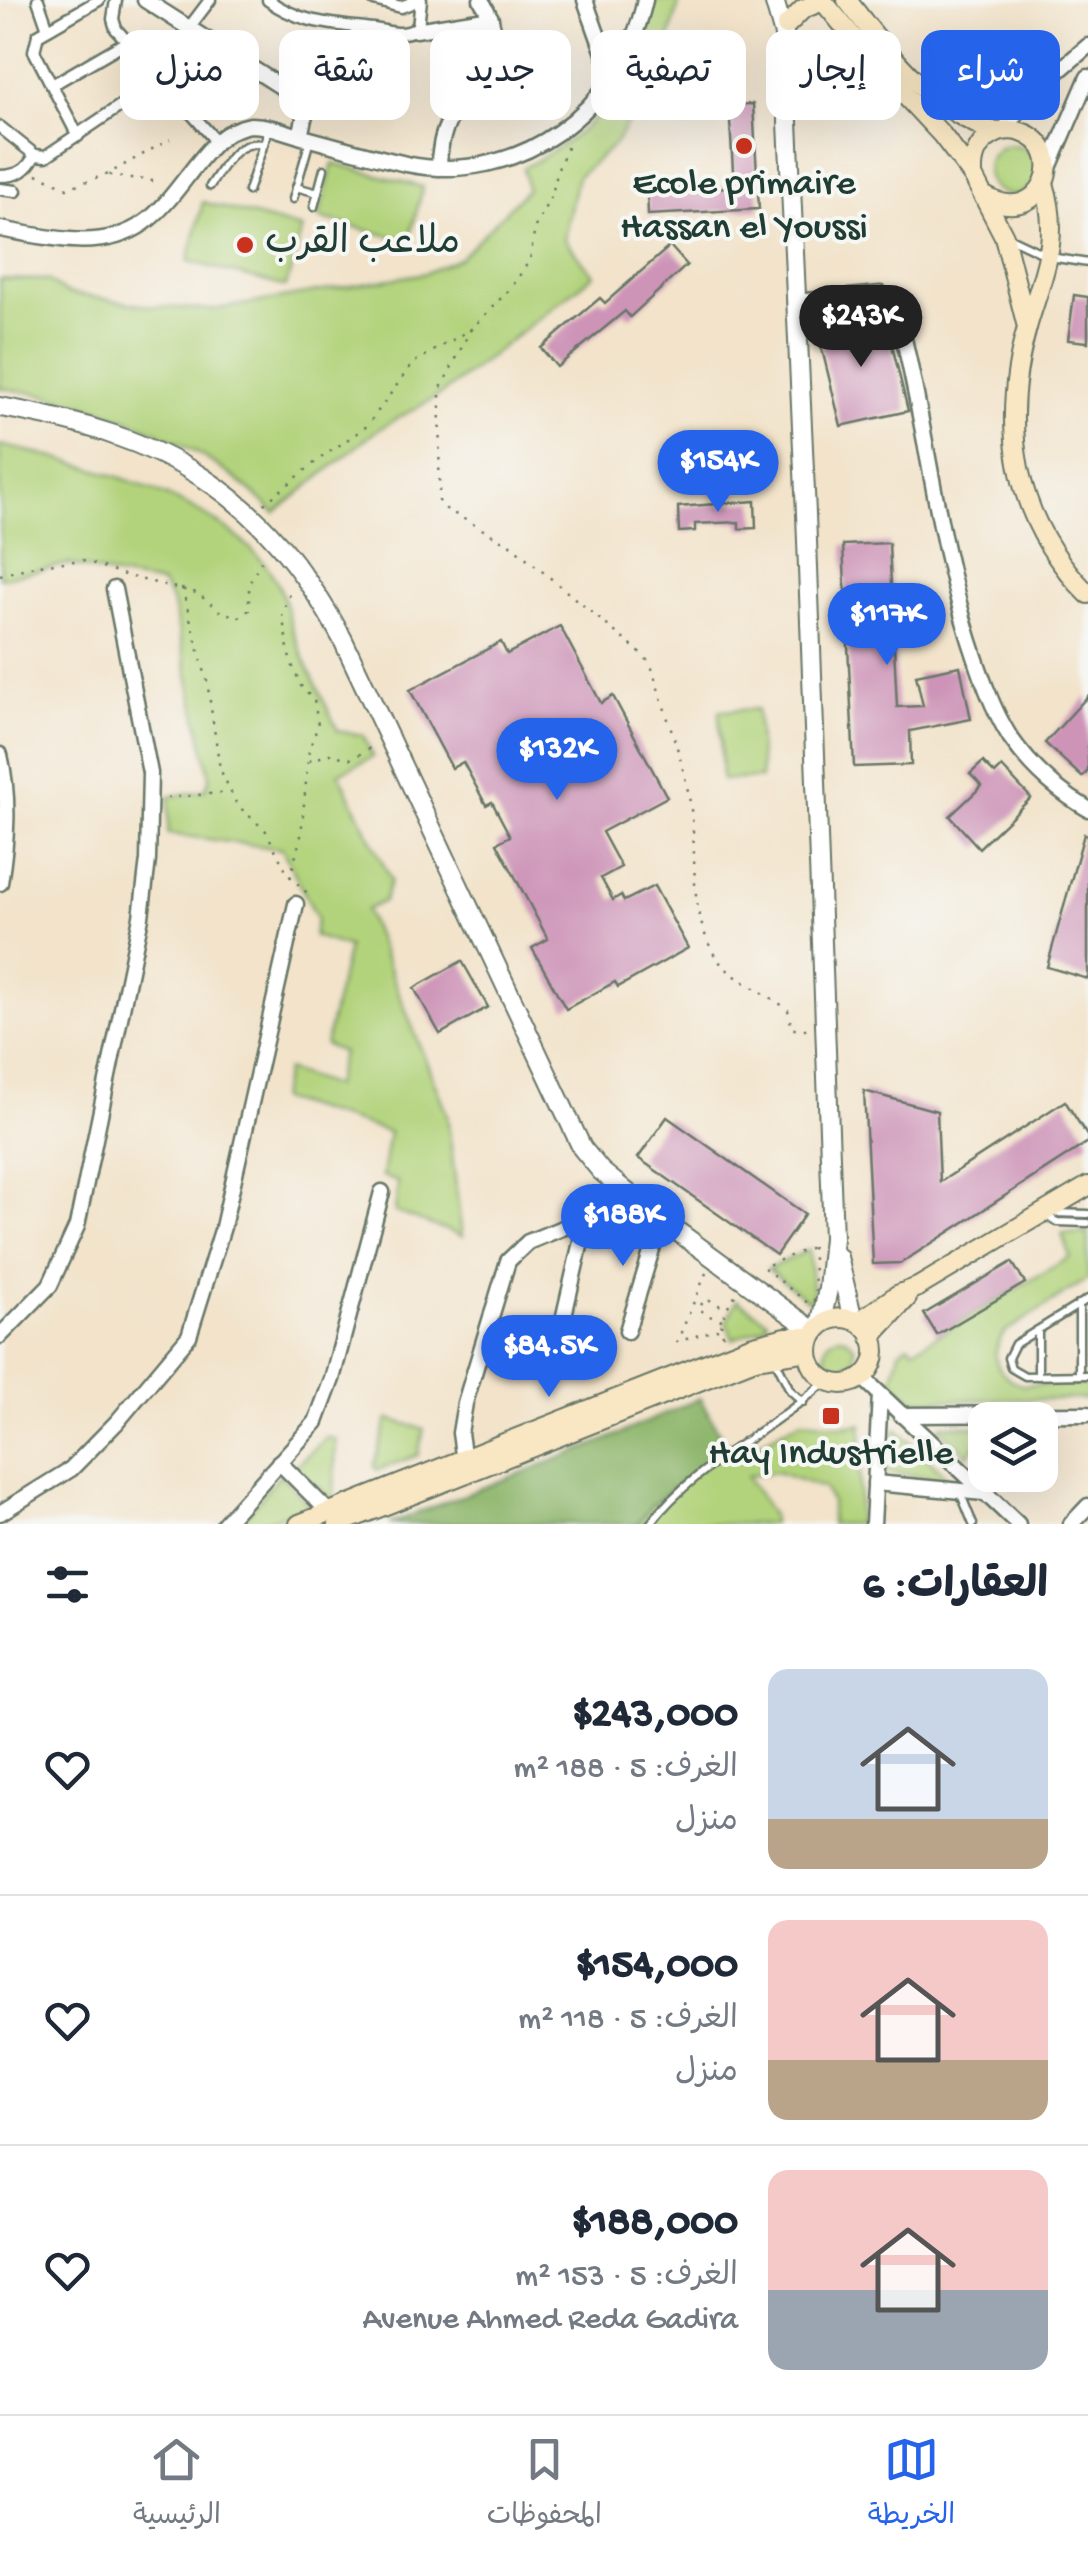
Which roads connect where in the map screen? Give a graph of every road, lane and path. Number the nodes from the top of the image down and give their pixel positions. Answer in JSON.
{"nodes":[{"id":1,"x":38,"y":0,"type":"edge"},
{"id":2,"x":99,"y":0,"type":"edge"},
{"id":3,"x":116,"y":0,"type":"edge"},
{"id":4,"x":146,"y":0,"type":"edge"},
{"id":5,"x":210,"y":0,"type":"edge"},
{"id":6,"x":268,"y":0,"type":"edge"},
{"id":7,"x":374,"y":0,"type":"edge"},
{"id":8,"x":420,"y":0,"type":"edge"},
{"id":9,"x":585,"y":0,"type":"edge"},
{"id":10,"x":644,"y":0,"type":"edge"},
{"id":11,"x":774,"y":0,"type":"edge"},
{"id":12,"x":788,"y":0,"type":"edge"},
{"id":13,"x":823,"y":0,"type":"edge"},
{"id":14,"x":851,"y":2,"type":"edge"},
{"id":15,"x":489,"y":8,"type":"edge"},
{"id":16,"x":48,"y":29,"type":"junction"},
{"id":17,"x":188,"y":29,"type":"junction"},
{"id":18,"x":416,"y":30,"type":"junction"},
{"id":19,"x":596,"y":30,"type":"edge"},
{"id":20,"x":635,"y":30,"type":"edge"},
{"id":21,"x":785,"y":30,"type":"junction"},
{"id":22,"x":120,"y":32,"type":"edge"},
{"id":23,"x":120,"y":45,"type":"edge"},
{"id":24,"x":1088,"y":46,"type":"edge"},
{"id":25,"x":1088,"y":77,"type":"edge"},
{"id":26,"x":52,"y":85,"type":"junction"},
{"id":27,"x":591,"y":100,"type":"edge"},
{"id":28,"x":120,"y":107,"type":"edge"},
{"id":29,"x":197,"y":120,"type":"edge"},
{"id":30,"x":789,"y":120,"type":"edge"},
{"id":31,"x":570,"y":123,"type":"junction"},
{"id":32,"x":0,"y":128,"type":"edge"},
{"id":33,"x":270,"y":128,"type":"junction"},
{"id":34,"x":999,"y":132,"type":"junction"},
{"id":35,"x":78,"y":136,"type":"junction"},
{"id":36,"x":305,"y":137,"type":"junction"},
{"id":37,"x":170,"y":140,"type":"dead end"},
{"id":38,"x":216,"y":141,"type":"junction"},
{"id":39,"x":264,"y":144,"type":"junction"},
{"id":40,"x":35,"y":154,"type":"junction"},
{"id":41,"x":28,"y":168,"type":"junction"},
{"id":42,"x":439,"y":168,"type":"junction"},
{"id":43,"x":324,"y":169,"type":"dead end"},
{"id":44,"x":108,"y":174,"type":"junction"},
{"id":45,"x":0,"y":176,"type":"edge"},
{"id":46,"x":973,"y":176,"type":"junction"},
{"id":47,"x":1046,"y":177,"type":"junction"},
{"id":48,"x":164,"y":183,"type":"dead end"},
{"id":49,"x":210,"y":186,"type":"dead end"},
{"id":50,"x":296,"y":187,"type":"junction"},
{"id":51,"x":0,"y":189,"type":"edge"},
{"id":52,"x":16,"y":191,"type":"dead end"},
{"id":53,"x":248,"y":191,"type":"dead end"},
{"id":54,"x":318,"y":192,"type":"junction"},
{"id":55,"x":985,"y":196,"type":"junction"},
{"id":56,"x":292,"y":199,"type":"dead end"},
{"id":57,"x":314,"y":207,"type":"dead end"},
{"id":58,"x":0,"y":230,"type":"edge"},
{"id":59,"x":1004,"y":236,"type":"junction"},
{"id":60,"x":1050,"y":256,"type":"junction"},
{"id":61,"x":1088,"y":263,"type":"edge"},
{"id":62,"x":796,"y":302,"type":"junction"},
{"id":63,"x":1027,"y":328,"type":"junction"},
{"id":64,"x":471,"y":329,"type":"junction"},
{"id":65,"x":0,"y":407,"type":"edge"},
{"id":66,"x":252,"y":514,"type":"junction"},
{"id":67,"x":274,"y":538,"type":"junction"},
{"id":68,"x":301,"y":571,"type":"junction"},
{"id":69,"x":0,"y":575,"type":"edge"},
{"id":70,"x":182,"y":588,"type":"junction"},
{"id":71,"x":114,"y":589,"type":"dead end"},
{"id":72,"x":1088,"y":594,"type":"edge"},
{"id":73,"x":388,"y":738,"type":"junction"},
{"id":74,"x":0,"y":755,"type":"edge"},
{"id":75,"x":308,"y":761,"type":"junction"},
{"id":76,"x":230,"y":792,"type":"junction"},
{"id":77,"x":151,"y":800,"type":"junction"},
{"id":78,"x":1088,"y":809,"type":"edge"},
{"id":79,"x":290,"y":878,"type":"junction"},
{"id":80,"x":0,"y":883,"type":"edge"},
{"id":81,"x":296,"y":904,"type":"joint"},
{"id":82,"x":824,"y":1028,"type":"junction"},
{"id":83,"x":1088,"y":1186,"type":"edge"},
{"id":84,"x":623,"y":1190,"type":"junction"},
{"id":85,"x":382,"y":1192,"type":"dead end"},
{"id":86,"x":1043,"y":1214,"type":"junction"},
{"id":87,"x":1088,"y":1214,"type":"edge"},
{"id":88,"x":586,"y":1220,"type":"junction"},
{"id":89,"x":661,"y":1220,"type":"junction"},
{"id":90,"x":1088,"y":1224,"type":"edge"},
{"id":91,"x":833,"y":1238,"type":"junction"},
{"id":92,"x":814,"y":1270,"type":"joint"},
{"id":93,"x":705,"y":1272,"type":"dead end"},
{"id":94,"x":736,"y":1294,"type":"dead end"},
{"id":95,"x":1088,"y":1298,"type":"edge"},
{"id":96,"x":1079,"y":1304,"type":"junction"},
{"id":97,"x":692,"y":1305,"type":"junction"},
{"id":98,"x":698,"y":1307,"type":"junction"},
{"id":99,"x":726,"y":1309,"type":"junction"},
{"id":100,"x":722,"y":1320,"type":"junction"},
{"id":101,"x":861,"y":1326,"type":"junction"},
{"id":102,"x":721,"y":1328,"type":"junction"},
{"id":103,"x":627,"y":1330,"type":"dead end"},
{"id":104,"x":1038,"y":1330,"type":"junction"},
{"id":105,"x":0,"y":1336,"type":"edge"},
{"id":106,"x":814,"y":1336,"type":"junction"},
{"id":107,"x":726,"y":1344,"type":"dead end"},
{"id":108,"x":558,"y":1346,"type":"dead end"},
{"id":109,"x":774,"y":1355,"type":"junction"},
{"id":110,"x":1083,"y":1375,"type":"edge"},
{"id":111,"x":1038,"y":1376,"type":"junction"},
{"id":112,"x":862,"y":1377,"type":"junction"},
{"id":113,"x":827,"y":1380,"type":"junction"},
{"id":114,"x":880,"y":1394,"type":"junction"},
{"id":115,"x":803,"y":1402,"type":"junction"},
{"id":116,"x":901,"y":1414,"type":"junction"},
{"id":117,"x":1088,"y":1414,"type":"edge"},
{"id":118,"x":279,"y":1462,"type":"junction"},
{"id":119,"x":464,"y":1467,"type":"junction"},
{"id":120,"x":876,"y":1483,"type":"junction"},
{"id":121,"x":960,"y":1491,"type":"junction"},
{"id":122,"x":985,"y":1493,"type":"junction"},
{"id":123,"x":1088,"y":1506,"type":"edge"},
{"id":124,"x":0,"y":1513,"type":"edge"},
{"id":125,"x":334,"y":1518,"type":"edge"},
{"id":126,"x":224,"y":1524,"type":"edge"},
{"id":127,"x":299,"y":1524,"type":"edge"},
{"id":128,"x":650,"y":1524,"type":"edge"},
{"id":129,"x":873,"y":1524,"type":"edge"},
{"id":130,"x":974,"y":1524,"type":"edge"},
{"id":131,"x":1018,"y":1524,"type":"edge"},
{"id":132,"x":1071,"y":1524,"type":"edge"}],
"edges":[{"from":1,"to":16,"type":"street"},
{"from":2,"to":16,"type":"street"},
{"from":3,"to":22,"type":"street"},
{"from":4,"to":17,"type":"street"},
{"from":5,"to":17,"type":"street"},
{"from":6,"to":18,"type":"street"},
{"from":7,"to":8,"type":"street"},
{"from":8,"to":18,"type":"street"},
{"from":9,"to":19,"type":"street"},
{"from":10,"to":20,"type":"street"},
{"from":11,"to":21,"type":"street"},
{"from":12,"to":21,"type":"street"},
{"from":13,"to":21,"type":"main road"},
{"from":13,"to":46,"type":"main road"},
{"from":14,"to":34,"type":"main road"},
{"from":15,"to":18,"type":"street"},
{"from":15,"to":42,"type":"street"},
{"from":16,"to":26,"type":"street"},
{"from":17,"to":36,"type":"street"},
{"from":23,"to":26,"type":"street"},
{"from":24,"to":34,"type":"street"},
{"from":25,"to":47,"type":"street"},
{"from":26,"to":35,"type":"street"},
{"from":27,"to":31,"type":"street"},
{"from":28,"to":35,"type":"street"},
{"from":29,"to":38,"type":"street"},
{"from":30,"to":62,"type":"street"},
{"from":31,"to":42,"type":"street"},
{"from":31,"to":64,"type":"path"},
{"from":32,"to":40,"type":"street"},
{"from":33,"to":36,"type":"street"},
{"from":33,"to":38,"type":"street"},
{"from":33,"to":39,"type":"lane"},
{"from":34,"to":46,"type":"main road"},
{"from":34,"to":47,"type":"main road"},
{"from":35,"to":40,"type":"street"},
{"from":36,"to":42,"type":"street"},
{"from":36,"to":50,"type":"lane"},
{"from":37,"to":44,"type":"path"},
{"from":38,"to":58,"type":"street"},
{"from":39,"to":49,"type":"lane"},
{"from":39,"to":53,"type":"lane"},
{"from":40,"to":41,"type":"street"},
{"from":41,"to":44,"type":"path"},
{"from":41,"to":45,"type":"street"},
{"from":43,"to":54,"type":"lane"},
{"from":44,"to":48,"type":"path"},
{"from":46,"to":55,"type":"main road"},
{"from":47,"to":55,"type":"main road"},
{"from":47,"to":60,"type":"main road"},
{"from":50,"to":54,"type":"lane"},
{"from":50,"to":56,"type":"lane"},
{"from":51,"to":52,"type":"street"},
{"from":54,"to":57,"type":"lane"},
{"from":55,"to":59,"type":"main road"},
{"from":59,"to":60,"type":"lane"},
{"from":59,"to":63,"type":"main road"},
{"from":60,"to":61,"type":"lane"},
{"from":60,"to":63,"type":"main road"},
{"from":62,"to":78,"type":"street"},
{"from":62,"to":82,"type":"street"},
{"from":63,"to":72,"type":"main road"},
{"from":64,"to":66,"type":"path"},
{"from":64,"to":82,"type":"path"},
{"from":65,"to":66,"type":"street"},
{"from":66,"to":67,"type":"street"},
{"from":67,"to":68,"type":"street"},
{"from":67,"to":70,"type":"path"},
{"from":68,"to":73,"type":"street"},
{"from":68,"to":75,"type":"path"},
{"from":69,"to":70,"type":"path"},
{"from":70,"to":76,"type":"path"},
{"from":71,"to":77,"type":"street"},
{"from":73,"to":75,"type":"path"},
{"from":73,"to":84,"type":"street"},
{"from":74,"to":80,"type":"street"},
{"from":75,"to":79,"type":"path"},
{"from":76,"to":77,"type":"path"},
{"from":76,"to":79,"type":"path"},
{"from":77,"to":105,"type":"street"},
{"from":79,"to":81,"type":"path"},
{"from":81,"to":124,"type":"street"},
{"from":82,"to":91,"type":"street"},
{"from":83,"to":86,"type":"main road"},
{"from":84,"to":88,"type":"street"},
{"from":84,"to":89,"type":"street"},
{"from":85,"to":118,"type":"street"},
{"from":86,"to":87,"type":"lane"},
{"from":86,"to":90,"type":"lane"},
{"from":86,"to":101,"type":"main road"},
{"from":88,"to":108,"type":"street"},
{"from":88,"to":119,"type":"street"},
{"from":89,"to":103,"type":"street"},
{"from":89,"to":106,"type":"street"},
{"from":91,"to":101,"type":"street"},
{"from":91,"to":106,"type":"street"},
{"from":92,"to":92,"type":"path"},
{"from":93,"to":97,"type":"path"},
{"from":94,"to":99,"type":"path"},
{"from":95,"to":96,"type":"lane"},
{"from":96,"to":104,"type":"lane"},
{"from":96,"to":110,"type":"lane"},
{"from":97,"to":98,"type":"path"},
{"from":97,"to":102,"type":"path"},
{"from":98,"to":99,"type":"path"},
{"from":98,"to":100,"type":"path"},
{"from":99,"to":100,"type":"path"},
{"from":100,"to":102,"type":"path"},
{"from":101,"to":106,"type":"main road"},
{"from":101,"to":112,"type":"main road"},
{"from":102,"to":107,"type":"path"},
{"from":104,"to":111,"type":"lane"},
{"from":104,"to":111,"type":"lane"},
{"from":106,"to":109,"type":"main road"},
{"from":106,"to":113,"type":"main road"},
{"from":106,"to":119,"type":"main road"},
{"from":109,"to":115,"type":"lane"},
{"from":109,"to":119,"type":"main road"},
{"from":110,"to":111,"type":"lane"},
{"from":112,"to":113,"type":"main road"},
{"from":112,"to":114,"type":"street"},
{"from":113,"to":115,"type":"lane"},
{"from":114,"to":116,"type":"street"},
{"from":114,"to":120,"type":"street"},
{"from":115,"to":128,"type":"lane"},
{"from":116,"to":117,"type":"street"},
{"from":116,"to":122,"type":"street"},
{"from":118,"to":125,"type":"street"},
{"from":118,"to":126,"type":"street"},
{"from":119,"to":125,"type":"main road"},
{"from":120,"to":121,"type":"street"},
{"from":120,"to":129,"type":"street"},
{"from":121,"to":122,"type":"street"},
{"from":121,"to":130,"type":"lane"},
{"from":122,"to":131,"type":"street"},
{"from":123,"to":132,"type":"street"},
{"from":125,"to":127,"type":"main road"}]}
